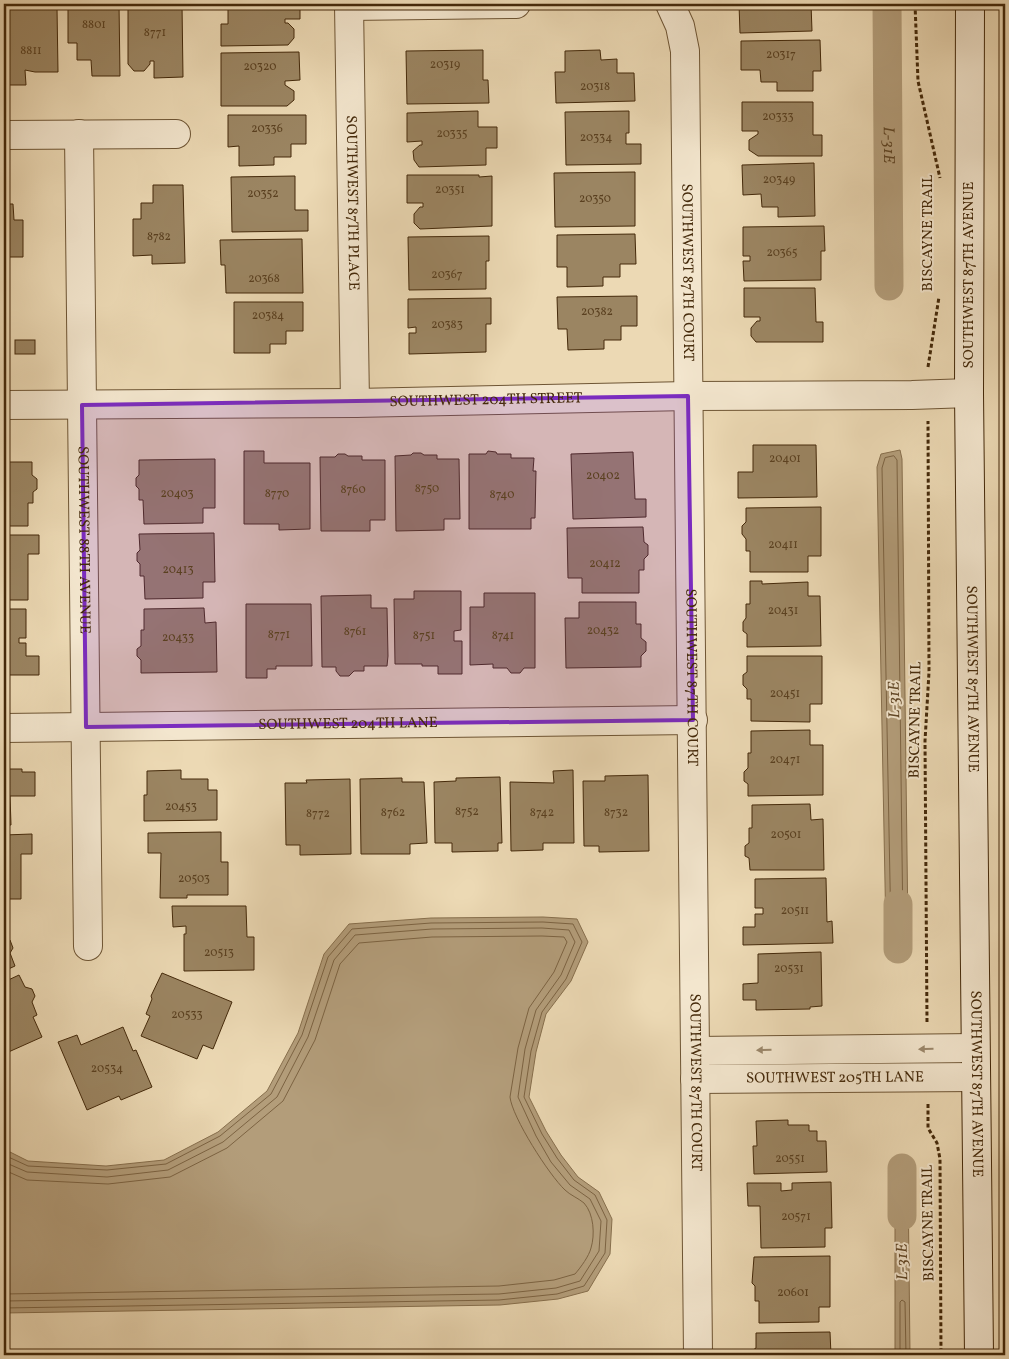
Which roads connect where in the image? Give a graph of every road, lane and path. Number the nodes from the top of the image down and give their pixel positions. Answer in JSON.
{"nodes":[{"id":1,"x":516,"y":4,"type":"edge"},
{"id":2,"x":670,"y":4,"type":"edge"},
{"id":3,"x":915,"y":4,"type":"edge"},
{"id":4,"x":970,"y":4,"type":"edge"},
{"id":5,"x":349,"y":5,"type":"edge"},
{"id":6,"x":79,"y":134,"type":"junction"},
{"id":7,"x":176,"y":134,"type":"dead end"},
{"id":8,"x":4,"y":135,"type":"edge"},
{"id":9,"x":940,"y":183,"type":"dead end"},
{"id":10,"x":940,"y":294,"type":"dead end"},
{"id":11,"x":928,"y":374,"type":"dead end"},
{"id":12,"x":969,"y":393,"type":"junction"},
{"id":13,"x":688,"y":396,"type":"junction"},
{"id":14,"x":355,"y":403,"type":"junction"},
{"id":15,"x":82,"y":404,"type":"junction"},
{"id":16,"x":4,"y":406,"type":"edge"},
{"id":17,"x":928,"y":416,"type":"dead end"},
{"id":18,"x":693,"y":720,"type":"junction"},
{"id":19,"x":86,"y":726,"type":"junction"},
{"id":20,"x":4,"y":728,"type":"edge"},
{"id":21,"x":88,"y":946,"type":"dead end"},
{"id":22,"x":927,"y":1025,"type":"dead end"},
{"id":23,"x":975,"y":1048,"type":"junction"},
{"id":24,"x":696,"y":1051,"type":"junction"},
{"id":25,"x":976,"y":1077,"type":"junction"},
{"id":26,"x":695,"y":1079,"type":"junction"},
{"id":27,"x":929,"y":1101,"type":"dead end"},
{"id":28,"x":698,"y":1355,"type":"edge"},
{"id":29,"x":941,"y":1355,"type":"edge"},
{"id":30,"x":979,"y":1355,"type":"edge"}],
"edges":[{"from":1,"to":5,"type":"street"},
{"from":2,"to":13,"type":"street","name":"SOUTHWEST 87TH COURT"},
{"from":3,"to":9,"type":"path","name":"BISCAYNE TRAIL"},
{"from":4,"to":12,"type":"street","name":"SOUTHWEST 87TH AVENUE"},
{"from":5,"to":14,"type":"street","name":"SOUTHWEST 87TH PLACE"},
{"from":6,"to":7,"type":"street"},
{"from":6,"to":8,"type":"street"},
{"from":6,"to":15,"type":"street","name":"SOUTHWEST 88TH AVENUE"},
{"from":10,"to":11,"type":"path","name":"BISCAYNE TRAIL"},
{"from":12,"to":13,"type":"street","name":"SOUTHWEST 204TH STREET"},
{"from":12,"to":23,"type":"street","name":"SOUTHWEST 87TH AVENUE"},
{"from":13,"to":14,"type":"street","name":"SOUTHWEST 204TH STREET"},
{"from":13,"to":18,"type":"street","name":"SOUTHWEST 87TH COURT"},
{"from":14,"to":15,"type":"street","name":"SOUTHWEST 204TH STREET"},
{"from":15,"to":16,"type":"street","name":"SOUTHWEST 204TH STREET"},
{"from":15,"to":19,"type":"street","name":"SOUTHWEST 88TH AVENUE"},
{"from":17,"to":22,"type":"path","name":"BISCAYNE TRAIL"},
{"from":18,"to":19,"type":"street","name":"SOUTHWEST 204TH LANE"},
{"from":18,"to":24,"type":"street","name":"SOUTHWEST 87TH COURT"},
{"from":19,"to":20,"type":"street","name":"SOUTHWEST 204TH LANE"},
{"from":19,"to":21,"type":"street","name":"SOUTHWEST 88TH AVENUE"},
{"from":23,"to":24,"type":"street","name":"SOUTHWEST 205TH LANE","one_way":true},
{"from":23,"to":25,"type":"street","name":"SOUTHWEST 87TH AVENUE"},
{"from":24,"to":26,"type":"street","name":"SOUTHWEST 87TH COURT"},
{"from":25,"to":26,"type":"street","name":"SOUTHWEST 205TH LANE"},
{"from":25,"to":30,"type":"street","name":"SOUTHWEST 87TH AVENUE"},
{"from":26,"to":28,"type":"street","name":"SOUTHWEST 87TH COURT"},
{"from":27,"to":29,"type":"path","name":"BISCAYNE TRAIL"}]}
